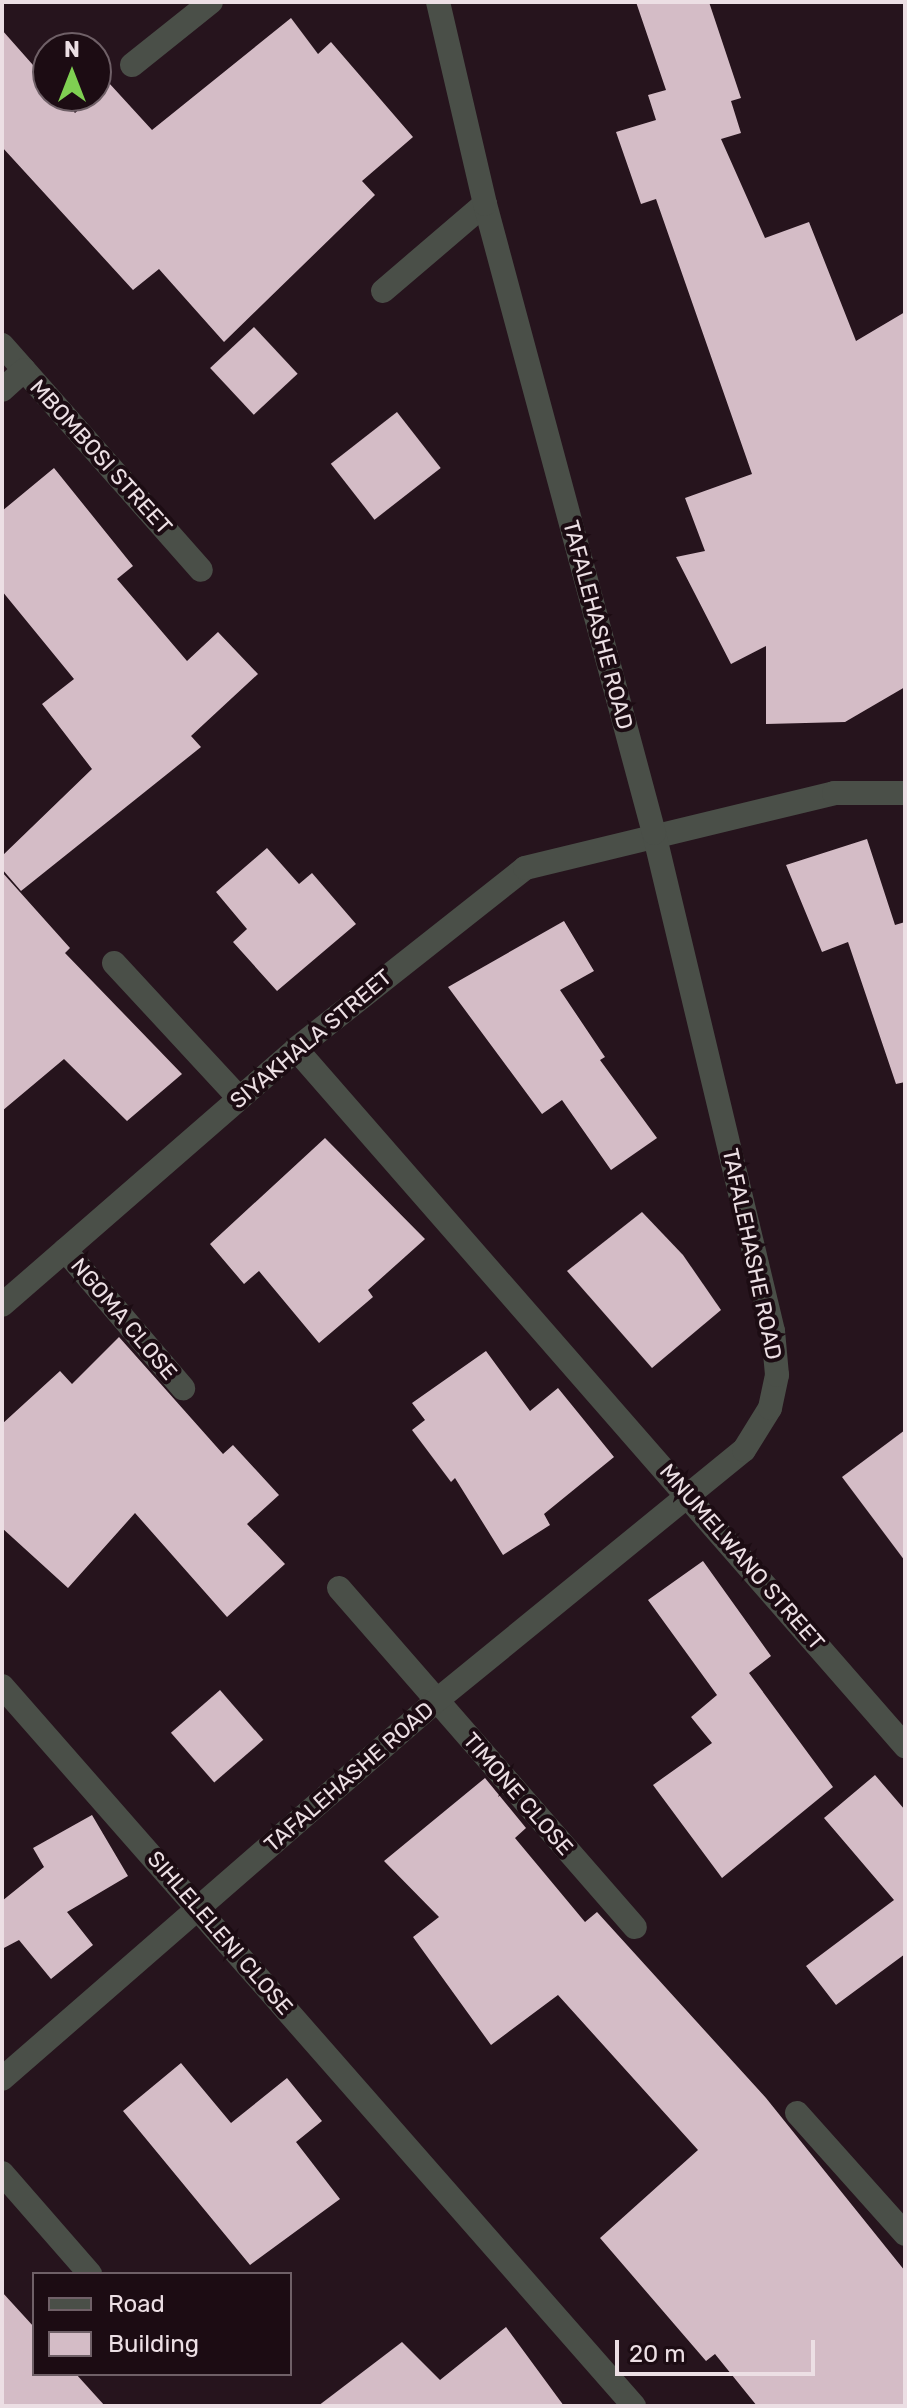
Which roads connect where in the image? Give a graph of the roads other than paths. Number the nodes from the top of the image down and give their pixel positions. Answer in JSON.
{"nodes":[{"id":1,"x":211,"y":2,"type":"edge"},
{"id":2,"x":438,"y":2,"type":"edge"},
{"id":3,"x":132,"y":65,"type":"dead end"},
{"id":4,"x":485,"y":204,"type":"junction"},
{"id":5,"x":383,"y":291,"type":"dead end"},
{"id":6,"x":2,"y":345,"type":"edge"},
{"id":7,"x":24,"y":370,"type":"junction"},
{"id":8,"x":2,"y":390,"type":"edge"},
{"id":9,"x":201,"y":570,"type":"dead end"},
{"id":10,"x":905,"y":793,"type":"edge"},
{"id":11,"x":654,"y":833,"type":"junction"},
{"id":12,"x":114,"y":963,"type":"dead end"},
{"id":13,"x":296,"y":1049,"type":"junction"},
{"id":14,"x":239,"y":1098,"type":"junction"},
{"id":15,"x":65,"y":1250,"type":"junction"},
{"id":16,"x":2,"y":1305,"type":"edge"},
{"id":17,"x":183,"y":1388,"type":"dead end"},
{"id":18,"x":689,"y":1495,"type":"junction"},
{"id":19,"x":339,"y":1588,"type":"dead end"},
{"id":20,"x":2,"y":1686,"type":"edge"},
{"id":21,"x":436,"y":1701,"type":"junction"},
{"id":22,"x":905,"y":1746,"type":"edge"},
{"id":23,"x":201,"y":1906,"type":"junction"},
{"id":24,"x":635,"y":1927,"type":"dead end"},
{"id":25,"x":2,"y":2079,"type":"edge"},
{"id":26,"x":797,"y":2113,"type":"dead end"},
{"id":27,"x":2,"y":2173,"type":"edge"},
{"id":28,"x":905,"y":2234,"type":"edge"},
{"id":29,"x":88,"y":2272,"type":"edge"},
{"id":30,"x":634,"y":2406,"type":"edge"}],
"edges":[{"from":1,"to":3,"type":"street"},
{"from":2,"to":4,"type":"street","name":"TAFALEHASHE ROAD"},
{"from":4,"to":5,"type":"street"},
{"from":4,"to":11,"type":"street","name":"TAFALEHASHE ROAD"},
{"from":6,"to":7,"type":"street","name":"MBOMBOSI STREET"},
{"from":7,"to":8,"type":"street"},
{"from":7,"to":9,"type":"street","name":"MBOMBOSI STREET"},
{"from":10,"to":11,"type":"street","name":"SIYAKHALA STREET"},
{"from":11,"to":13,"type":"street","name":"SIYAKHALA STREET"},
{"from":11,"to":18,"type":"street","name":"TAFALEHASHE ROAD"},
{"from":12,"to":14,"type":"street"},
{"from":13,"to":14,"type":"street","name":"SIYAKHALA STREET"},
{"from":13,"to":18,"type":"street","name":"MNUMELWANO STREET"},
{"from":14,"to":15,"type":"street","name":"SIYAKHALA STREET"},
{"from":15,"to":16,"type":"street","name":"SIYAKHALA STREET"},
{"from":15,"to":17,"type":"street","name":"NGOMA CLOSE"},
{"from":18,"to":21,"type":"street","name":"TAFALEHASHE ROAD"},
{"from":18,"to":22,"type":"street","name":"MNUMELWANO STREET"},
{"from":19,"to":21,"type":"street","name":"TIMONE CLOSE"},
{"from":20,"to":23,"type":"street","name":"SIHLELELENI CLOSE"},
{"from":21,"to":23,"type":"street","name":"TAFALEHASHE ROAD"},
{"from":21,"to":24,"type":"street","name":"TIMONE CLOSE"},
{"from":23,"to":25,"type":"street","name":"TAFALEHASHE ROAD"},
{"from":23,"to":30,"type":"street","name":"SIHLELELENI CLOSE"},
{"from":26,"to":28,"type":"street"},
{"from":27,"to":29,"type":"street"}]}
